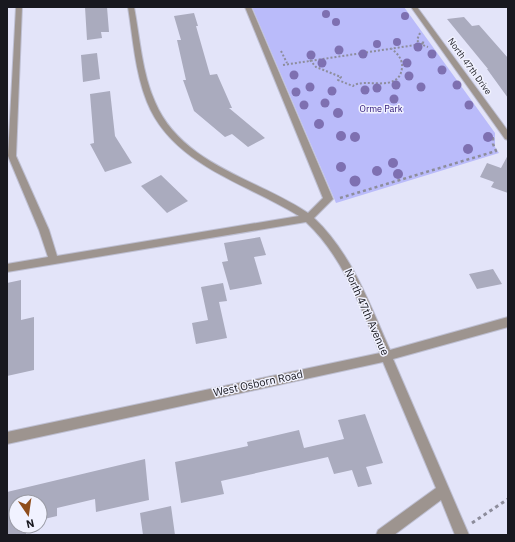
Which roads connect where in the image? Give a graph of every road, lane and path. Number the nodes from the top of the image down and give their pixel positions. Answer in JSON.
{"nodes":[{"id":1,"x":19,"y":7,"type":"edge"},
{"id":2,"x":131,"y":7,"type":"edge"},
{"id":3,"x":248,"y":7,"type":"edge"},
{"id":4,"x":414,"y":7,"type":"edge"},
{"id":5,"x":421,"y":32,"type":"dead end"},
{"id":6,"x":440,"y":42,"type":"junction"},
{"id":7,"x":420,"y":44,"type":"junction"},
{"id":8,"x":431,"y":47,"type":"dead end"},
{"id":9,"x":392,"y":48,"type":"junction"},
{"id":10,"x":281,"y":51,"type":"dead end"},
{"id":11,"x":310,"y":60,"type":"junction"},
{"id":12,"x":287,"y":63,"type":"junction"},
{"id":13,"x":282,"y":65,"type":"dead end"},
{"id":14,"x":493,"y":137,"type":"dead end"},
{"id":15,"x":508,"y":137,"type":"edge"},
{"id":16,"x":337,"y":198,"type":"dead end"},
{"id":17,"x":308,"y":218,"type":"junction"},
{"id":18,"x":54,"y":261,"type":"junction"},
{"id":19,"x":7,"y":268,"type":"edge"},
{"id":20,"x":508,"y":322,"type":"edge"},
{"id":21,"x":387,"y":356,"type":"junction"},
{"id":22,"x":7,"y":438,"type":"edge"},
{"id":23,"x":443,"y":490,"type":"junction"},
{"id":24,"x":508,"y":499,"type":"edge"},
{"id":25,"x":480,"y":518,"type":"dead end"},
{"id":26,"x":461,"y":533,"type":"edge"},
{"id":27,"x":383,"y":535,"type":"edge"}],
"edges":[{"from":1,"to":18,"type":"street"},
{"from":2,"to":17,"type":"street","name":"North 47th Avenue"},
{"from":3,"to":17,"type":"street"},
{"from":4,"to":6,"type":"street","name":"North 47th Drive"},
{"from":5,"to":7,"type":"path"},
{"from":6,"to":7,"type":"path"},
{"from":6,"to":15,"type":"street","name":"North 47th Drive"},
{"from":7,"to":8,"type":"path"},
{"from":7,"to":9,"type":"path"},
{"from":9,"to":11,"type":"path"},
{"from":9,"to":11,"type":"path"},
{"from":10,"to":12,"type":"path"},
{"from":11,"to":12,"type":"path"},
{"from":12,"to":13,"type":"path"},
{"from":14,"to":16,"type":"path"},
{"from":17,"to":18,"type":"street"},
{"from":17,"to":21,"type":"street","name":"North 47th Avenue"},
{"from":18,"to":19,"type":"street"},
{"from":20,"to":21,"type":"street","name":"West Osborn Road"},
{"from":21,"to":22,"type":"street","name":"West Osborn Road"},
{"from":21,"to":23,"type":"street","name":"North 47th Avenue"},
{"from":23,"to":26,"type":"street","name":"North 47th Avenue"},
{"from":23,"to":27,"type":"street"},
{"from":24,"to":25,"type":"path"}]}
